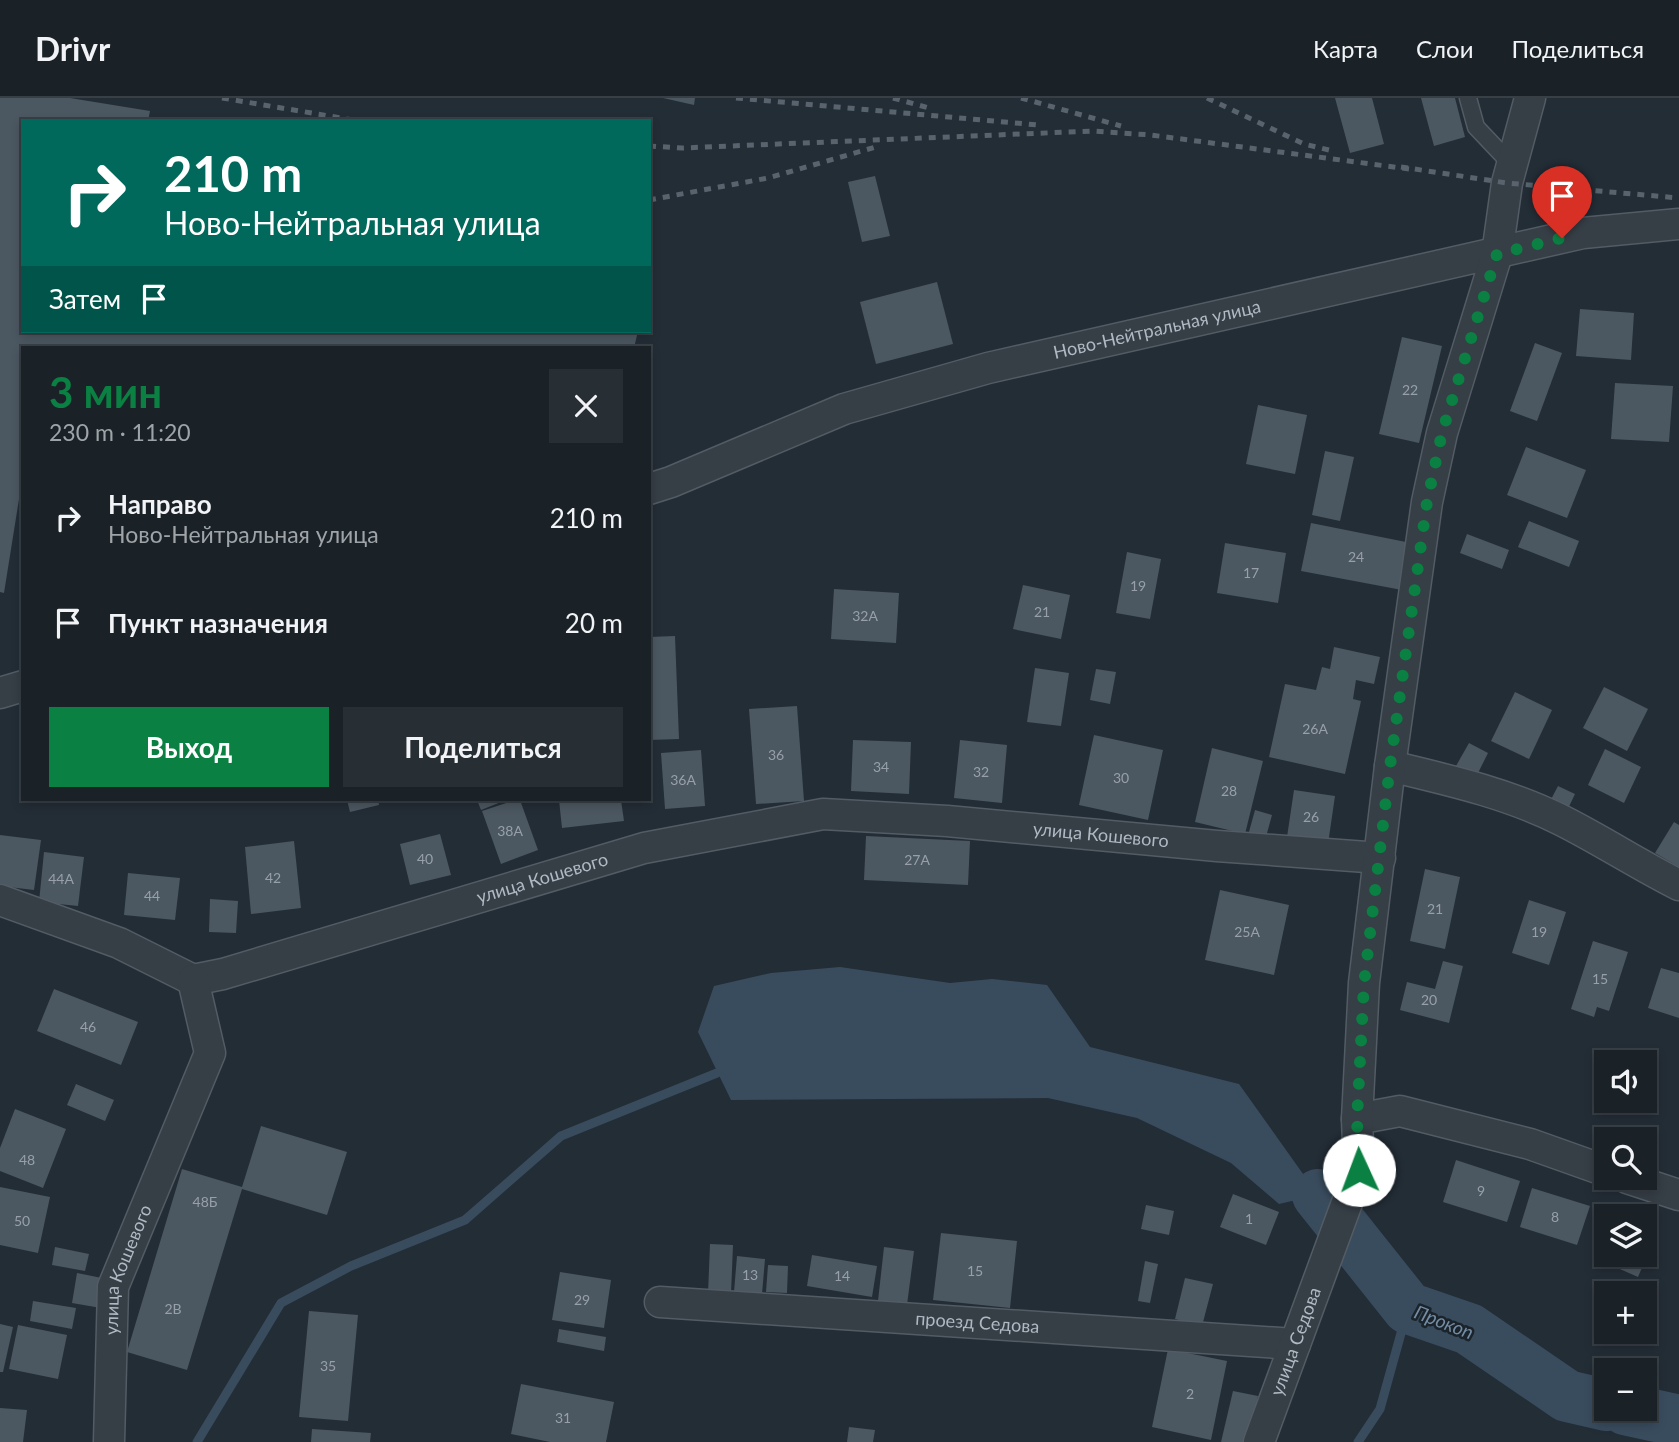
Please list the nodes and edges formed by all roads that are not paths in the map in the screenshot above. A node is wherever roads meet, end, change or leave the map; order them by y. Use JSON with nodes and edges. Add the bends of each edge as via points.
{"nodes":[{"id":1,"x":1468,"y":98,"type":"edge"},
{"id":2,"x":1530,"y":98,"type":"edge"},
{"id":3,"x":1512,"y":165,"type":"junction"},
{"id":4,"x":1679,"y":224,"type":"edge"},
{"id":5,"x":1497,"y":254,"type":"junction"},
{"id":6,"x":651,"y":488,"type":"edge"},
{"id":7,"x":21,"y":687,"type":"edge"},
{"id":8,"x":0,"y":693,"type":"edge"},
{"id":9,"x":1390,"y":766,"type":"junction"},
{"id":10,"x":1380,"y":858,"type":"junction"},
{"id":11,"x":1679,"y":886,"type":"edge"},
{"id":12,"x":0,"y":900,"type":"edge"},
{"id":13,"x":193,"y":980,"type":"junction"},
{"id":14,"x":1357,"y":1119,"type":"junction"},
{"id":15,"x":1594,"y":1167,"type":"edge"},
{"id":16,"x":1657,"y":1188,"type":"edge"},
{"id":17,"x":1679,"y":1195,"type":"edge"},
{"id":18,"x":660,"y":1302,"type":"dead end"},
{"id":19,"x":1295,"y":1344,"type":"junction"},
{"id":20,"x":109,"y":1442,"type":"edge"},
{"id":21,"x":1259,"y":1442,"type":"edge"}],
"edges":[{"from":1,"to":3,"type":"lane","via":[[1476,127]]},
{"from":2,"to":3,"type":"street"},
{"from":3,"to":5,"type":"street"},
{"from":4,"to":5,"type":"street","name":"Ново-Нейтральная улица","via":[[1583,233]]},
{"from":5,"to":6,"type":"street","name":"Ново-Нейтральная улица","via":[[988,368],[844,409]]},
{"from":5,"to":9,"type":"street","via":[[1442,433]]},
{"from":7,"to":8,"type":"street"},
{"from":9,"to":10,"type":"street"},
{"from":9,"to":11,"type":"street","via":[[1467,784],[1527,806]]},
{"from":10,"to":13,"type":"street","name":"улица Кошевого","via":[[823,814],[643,848]]},
{"from":10,"to":14,"type":"street","via":[[1364,984]]},
{"from":12,"to":13,"type":"street","via":[[119,943]]},
{"from":13,"to":20,"type":"street","name":"улица Кошевого","via":[[210,1053],[113,1287]]},
{"from":14,"to":15,"type":"street","via":[[1400,1111],[1530,1144]]},
{"from":14,"to":19,"type":"street","name":"улица Седова","via":[[1359,1170]]},
{"from":16,"to":17,"type":"street"},
{"from":18,"to":19,"type":"street","name":"проезд Седова"},
{"from":19,"to":21,"type":"street","name":"улица Седова"}]}
